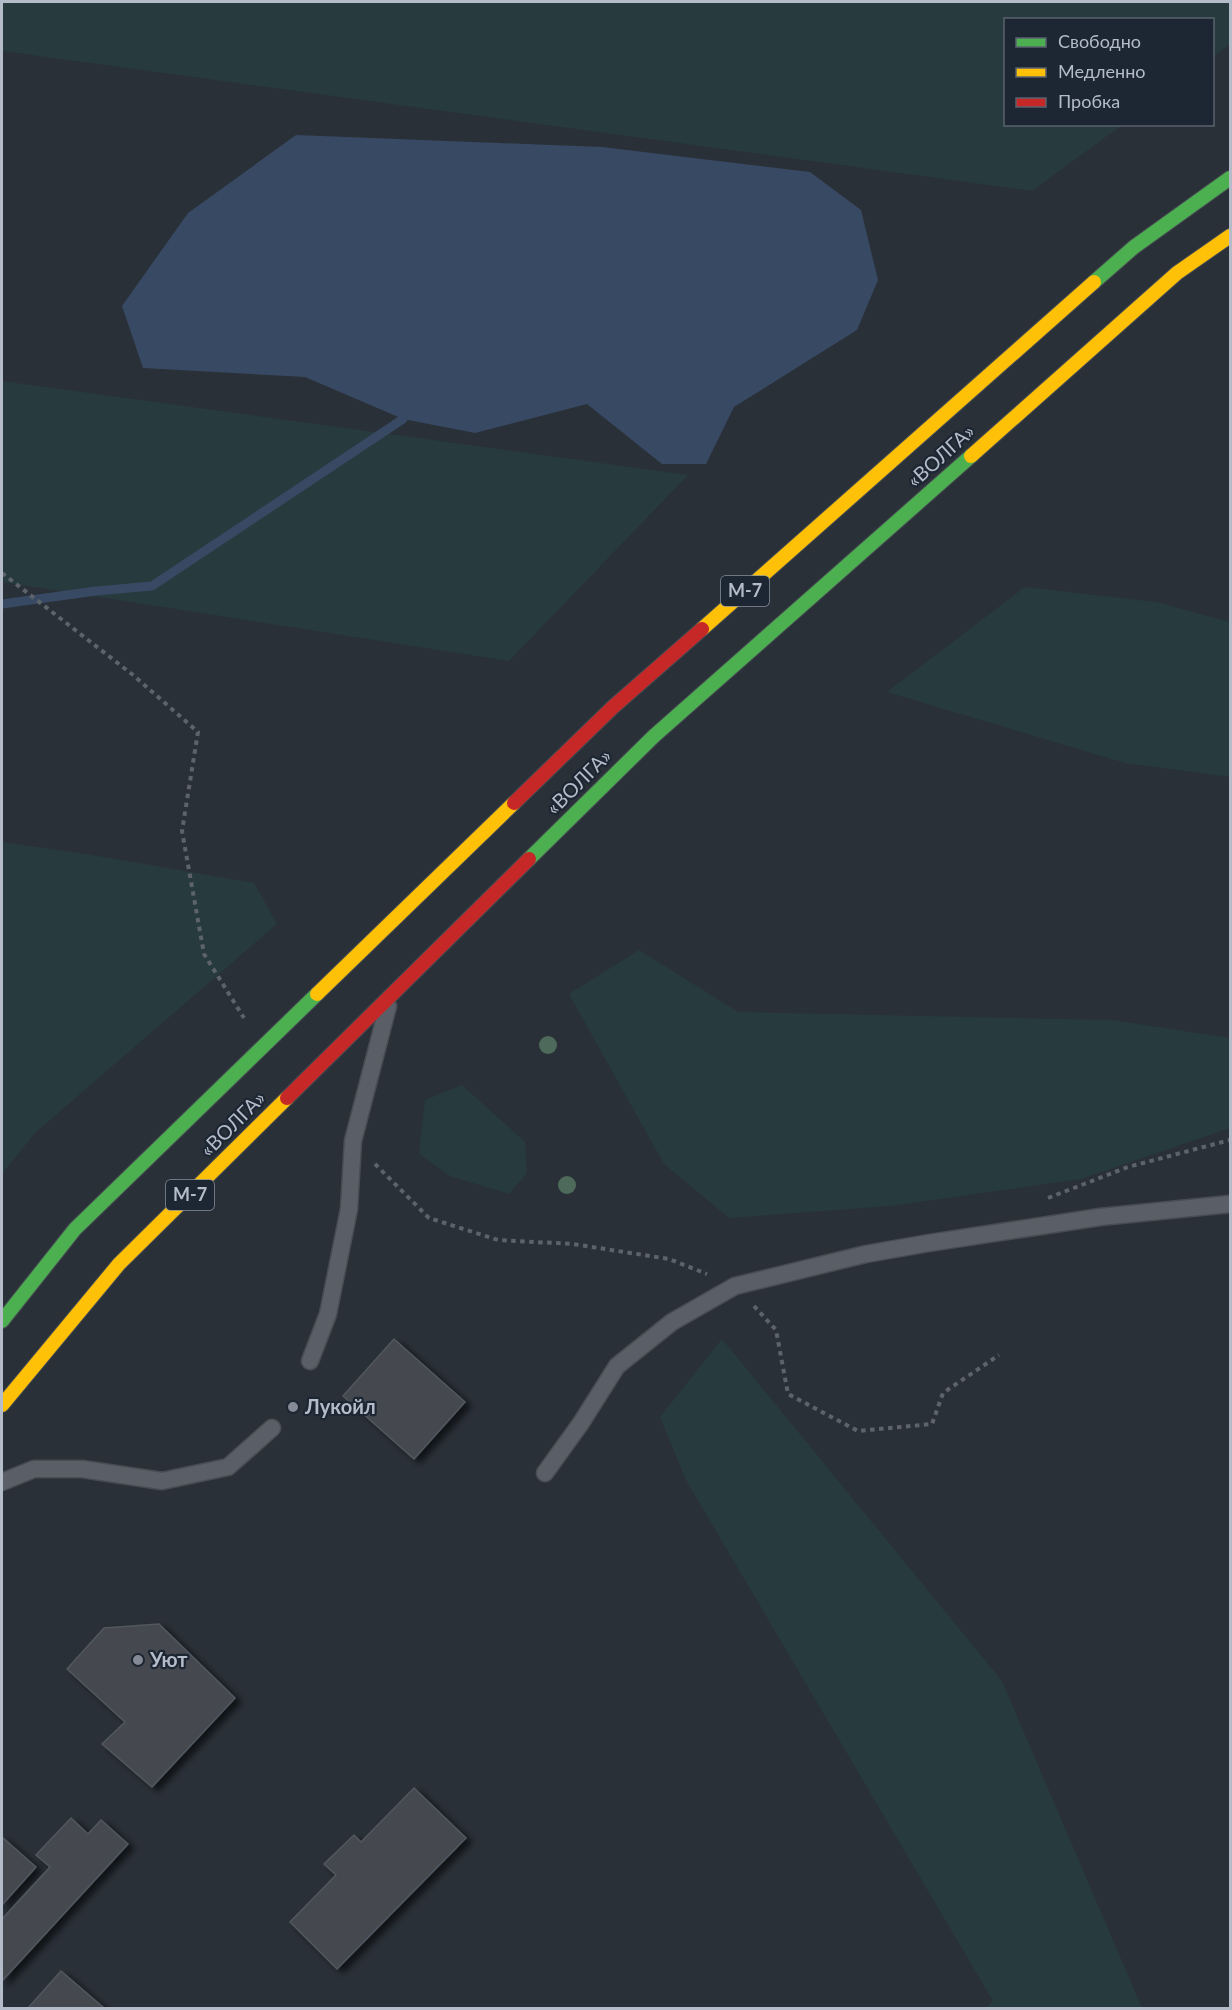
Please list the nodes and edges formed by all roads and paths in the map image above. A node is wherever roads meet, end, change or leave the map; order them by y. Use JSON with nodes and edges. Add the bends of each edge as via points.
{"nodes":[{"id":1,"x":1230,"y":178,"type":"edge"},
{"id":2,"x":1230,"y":236,"type":"edge"},
{"id":3,"x":2,"y":573,"type":"edge"},
{"id":4,"x":390,"y":996,"type":"junction"},
{"id":5,"x":263,"y":1047,"type":"junction"},
{"id":6,"x":1230,"y":1140,"type":"edge"},
{"id":7,"x":353,"y":1141,"type":"junction"},
{"id":8,"x":1040,"y":1201,"type":"dead end"},
{"id":9,"x":1230,"y":1204,"type":"edge"},
{"id":10,"x":735,"y":1286,"type":"junction"},
{"id":11,"x":2,"y":1321,"type":"edge"},
{"id":12,"x":999,"y":1355,"type":"dead end"},
{"id":13,"x":310,"y":1360,"type":"dead end"},
{"id":14,"x":2,"y":1405,"type":"edge"},
{"id":15,"x":272,"y":1428,"type":"dead end"},
{"id":16,"x":545,"y":1473,"type":"dead end"},
{"id":17,"x":2,"y":1482,"type":"edge"}],
"edges":[{"from":1,"to":5,"type":"highway","name":"«ВОЛГА»","number":"М-7","via":[[1134,247],[613,707]]},
{"from":2,"to":4,"type":"highway","name":"«ВОЛГА»","number":"М-7","via":[[1177,273],[654,736]]},
{"from":3,"to":5,"type":"path","via":[[133,675],[198,732],[182,831],[204,954]]},
{"from":4,"to":7,"type":"lane"},
{"from":4,"to":14,"type":"highway","name":"«ВОЛГА»","number":"М-7","via":[[119,1264]]},
{"from":5,"to":11,"type":"highway","name":"«ВОЛГА»","number":"М-7","via":[[75,1229]]},
{"from":6,"to":8,"type":"path","via":[[1128,1167]]},
{"from":7,"to":10,"type":"path","via":[[429,1218],[498,1240],[573,1244],[669,1259]]},
{"from":7,"to":13,"type":"lane","via":[[347,1221],[328,1314]]},
{"from":9,"to":10,"type":"lane","via":[[1100,1217],[929,1243]]},
{"from":10,"to":12,"type":"path","via":[[776,1330],[788,1394],[858,1431],[932,1424],[943,1393]]},
{"from":10,"to":16,"type":"lane","via":[[672,1322],[617,1366]]},
{"from":15,"to":17,"type":"lane","via":[[228,1467],[162,1482],[72,1469],[34,1469]]}]}
